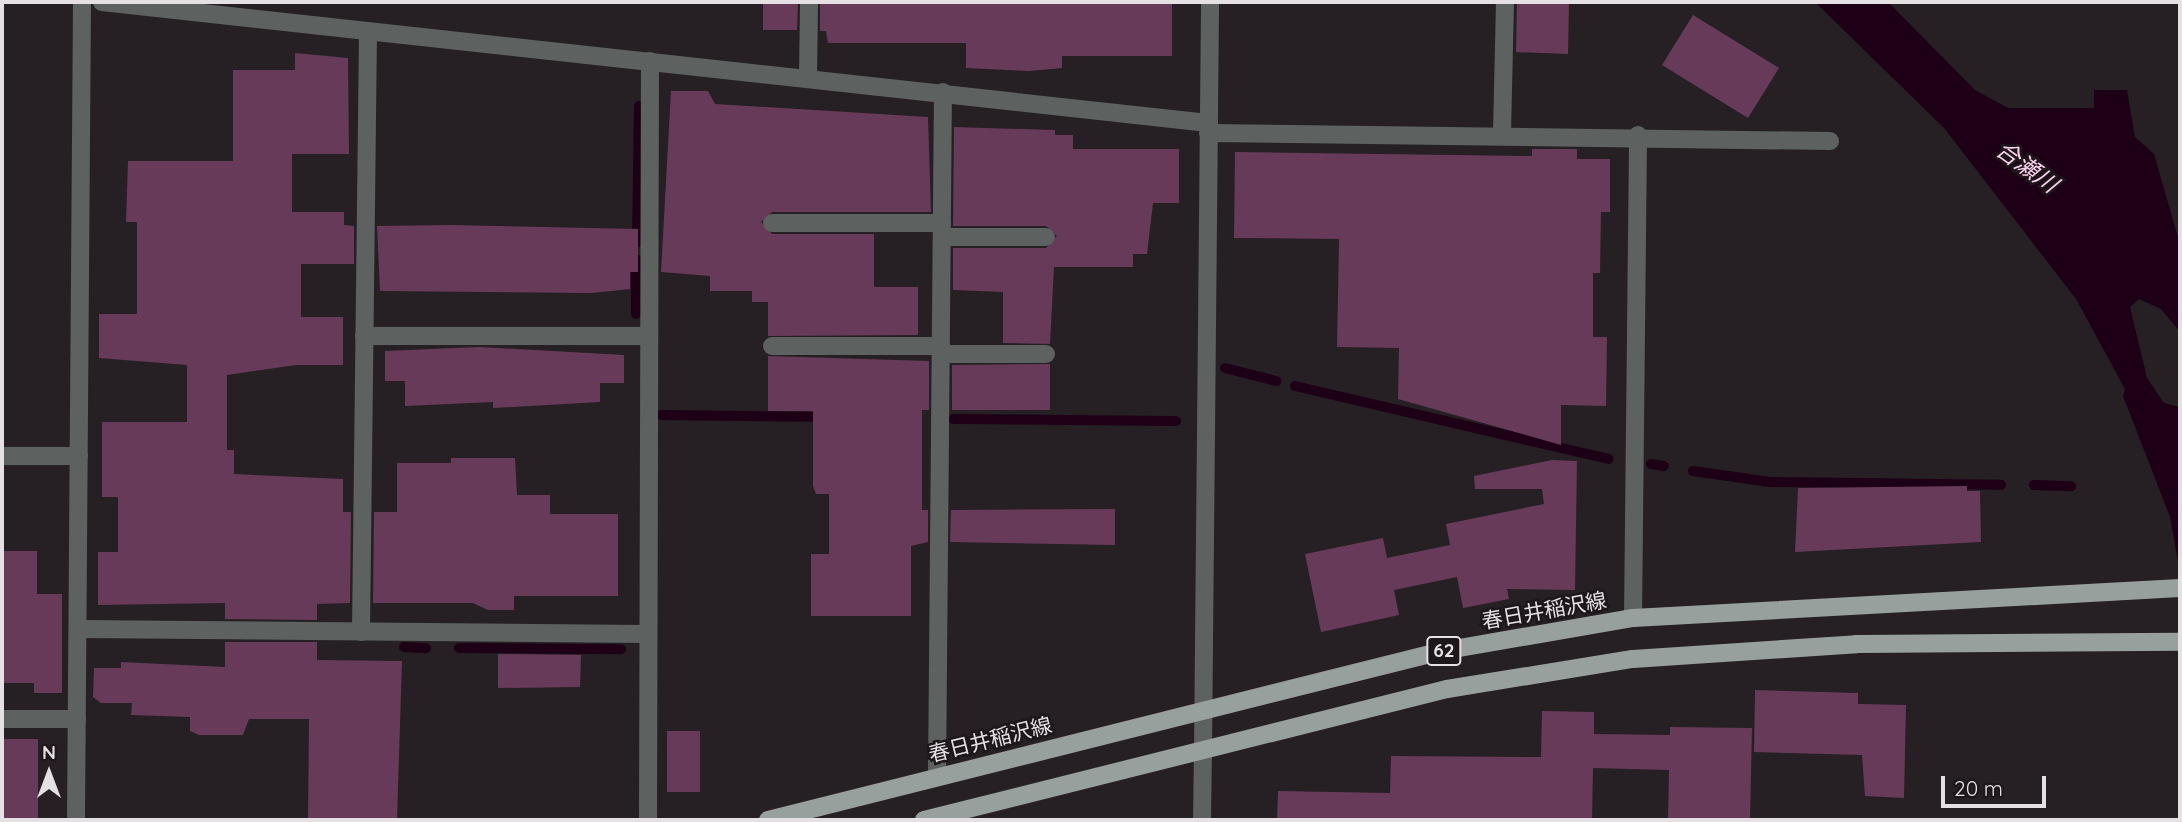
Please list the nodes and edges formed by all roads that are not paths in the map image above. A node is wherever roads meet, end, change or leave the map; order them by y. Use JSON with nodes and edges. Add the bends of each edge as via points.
{"nodes":[{"id":1,"x":82,"y":2,"type":"edge"},
{"id":2,"x":102,"y":2,"type":"edge"},
{"id":3,"x":809,"y":2,"type":"edge"},
{"id":4,"x":1210,"y":2,"type":"edge"},
{"id":5,"x":1505,"y":2,"type":"edge"},
{"id":6,"x":368,"y":33,"type":"junction"},
{"id":7,"x":650,"y":61,"type":"junction"},
{"id":8,"x":808,"y":76,"type":"junction"},
{"id":9,"x":943,"y":92,"type":"junction"},
{"id":10,"x":1208,"y":128,"type":"junction"},
{"id":11,"x":1502,"y":134,"type":"junction"},
{"id":12,"x":1638,"y":135,"type":"junction"},
{"id":13,"x":1830,"y":141,"type":"dead end"},
{"id":14,"x":772,"y":223,"type":"dead end"},
{"id":15,"x":942,"y":230,"type":"junction"},
{"id":16,"x":1046,"y":237,"type":"dead end"},
{"id":17,"x":364,"y":336,"type":"junction"},
{"id":18,"x":649,"y":336,"type":"junction"},
{"id":19,"x":772,"y":346,"type":"dead end"},
{"id":20,"x":941,"y":350,"type":"junction"},
{"id":21,"x":1046,"y":354,"type":"dead end"},
{"id":22,"x":2,"y":456,"type":"edge"},
{"id":23,"x":79,"y":456,"type":"junction"},
{"id":24,"x":2180,"y":588,"type":"edge"},
{"id":25,"x":1633,"y":618,"type":"junction"},
{"id":26,"x":78,"y":629,"type":"junction"},
{"id":27,"x":361,"y":632,"type":"junction"},
{"id":28,"x":648,"y":634,"type":"junction"},
{"id":29,"x":2180,"y":642,"type":"edge"},
{"id":30,"x":1206,"y":708,"type":"junction"},
{"id":31,"x":2,"y":719,"type":"edge"},
{"id":32,"x":77,"y":719,"type":"junction"},
{"id":33,"x":1203,"y":750,"type":"junction"},
{"id":34,"x":937,"y":776,"type":"junction"},
{"id":35,"x":76,"y":820,"type":"edge"},
{"id":36,"x":648,"y":820,"type":"edge"},
{"id":37,"x":768,"y":820,"type":"edge"},
{"id":38,"x":924,"y":820,"type":"edge"},
{"id":39,"x":1202,"y":820,"type":"edge"}],
"edges":[{"from":1,"to":23,"type":"street"},
{"from":2,"to":6,"type":"street"},
{"from":3,"to":8,"type":"street"},
{"from":4,"to":10,"type":"street"},
{"from":5,"to":11,"type":"street"},
{"from":6,"to":7,"type":"street"},
{"from":6,"to":17,"type":"street"},
{"from":7,"to":8,"type":"street"},
{"from":7,"to":18,"type":"street"},
{"from":8,"to":9,"type":"street"},
{"from":9,"to":10,"type":"street"},
{"from":9,"to":15,"type":"street"},
{"from":10,"to":11,"type":"street"},
{"from":10,"to":30,"type":"street"},
{"from":11,"to":12,"type":"street"},
{"from":12,"to":13,"type":"street"},
{"from":12,"to":25,"type":"street"},
{"from":14,"to":15,"type":"street"},
{"from":15,"to":16,"type":"street"},
{"from":15,"to":20,"type":"street"},
{"from":17,"to":18,"type":"street"},
{"from":17,"to":27,"type":"street"},
{"from":18,"to":28,"type":"street"},
{"from":19,"to":20,"type":"street"},
{"from":20,"to":21,"type":"street"},
{"from":20,"to":34,"type":"street"},
{"from":22,"to":23,"type":"street"},
{"from":23,"to":26,"type":"street"},
{"from":24,"to":25,"type":"main road","name":"春日井稲沢線","number":"62"},
{"from":25,"to":30,"type":"main road","name":"春日井稲沢線","number":"62","via":[[1442,651]]},
{"from":26,"to":27,"type":"street"},
{"from":26,"to":32,"type":"street"},
{"from":27,"to":28,"type":"street"},
{"from":28,"to":36,"type":"street"},
{"from":29,"to":33,"type":"main road","number":"62","via":[[1856,644],[1633,659],[1447,689]]},
{"from":30,"to":33,"type":"street"},
{"from":30,"to":34,"type":"main road","name":"春日井稲沢線","number":"62"},
{"from":31,"to":32,"type":"street"},
{"from":32,"to":35,"type":"street"},
{"from":33,"to":38,"type":"main road","number":"62"},
{"from":33,"to":39,"type":"street"},
{"from":34,"to":37,"type":"main road","name":"春日井稲沢線","number":"62"}]}
